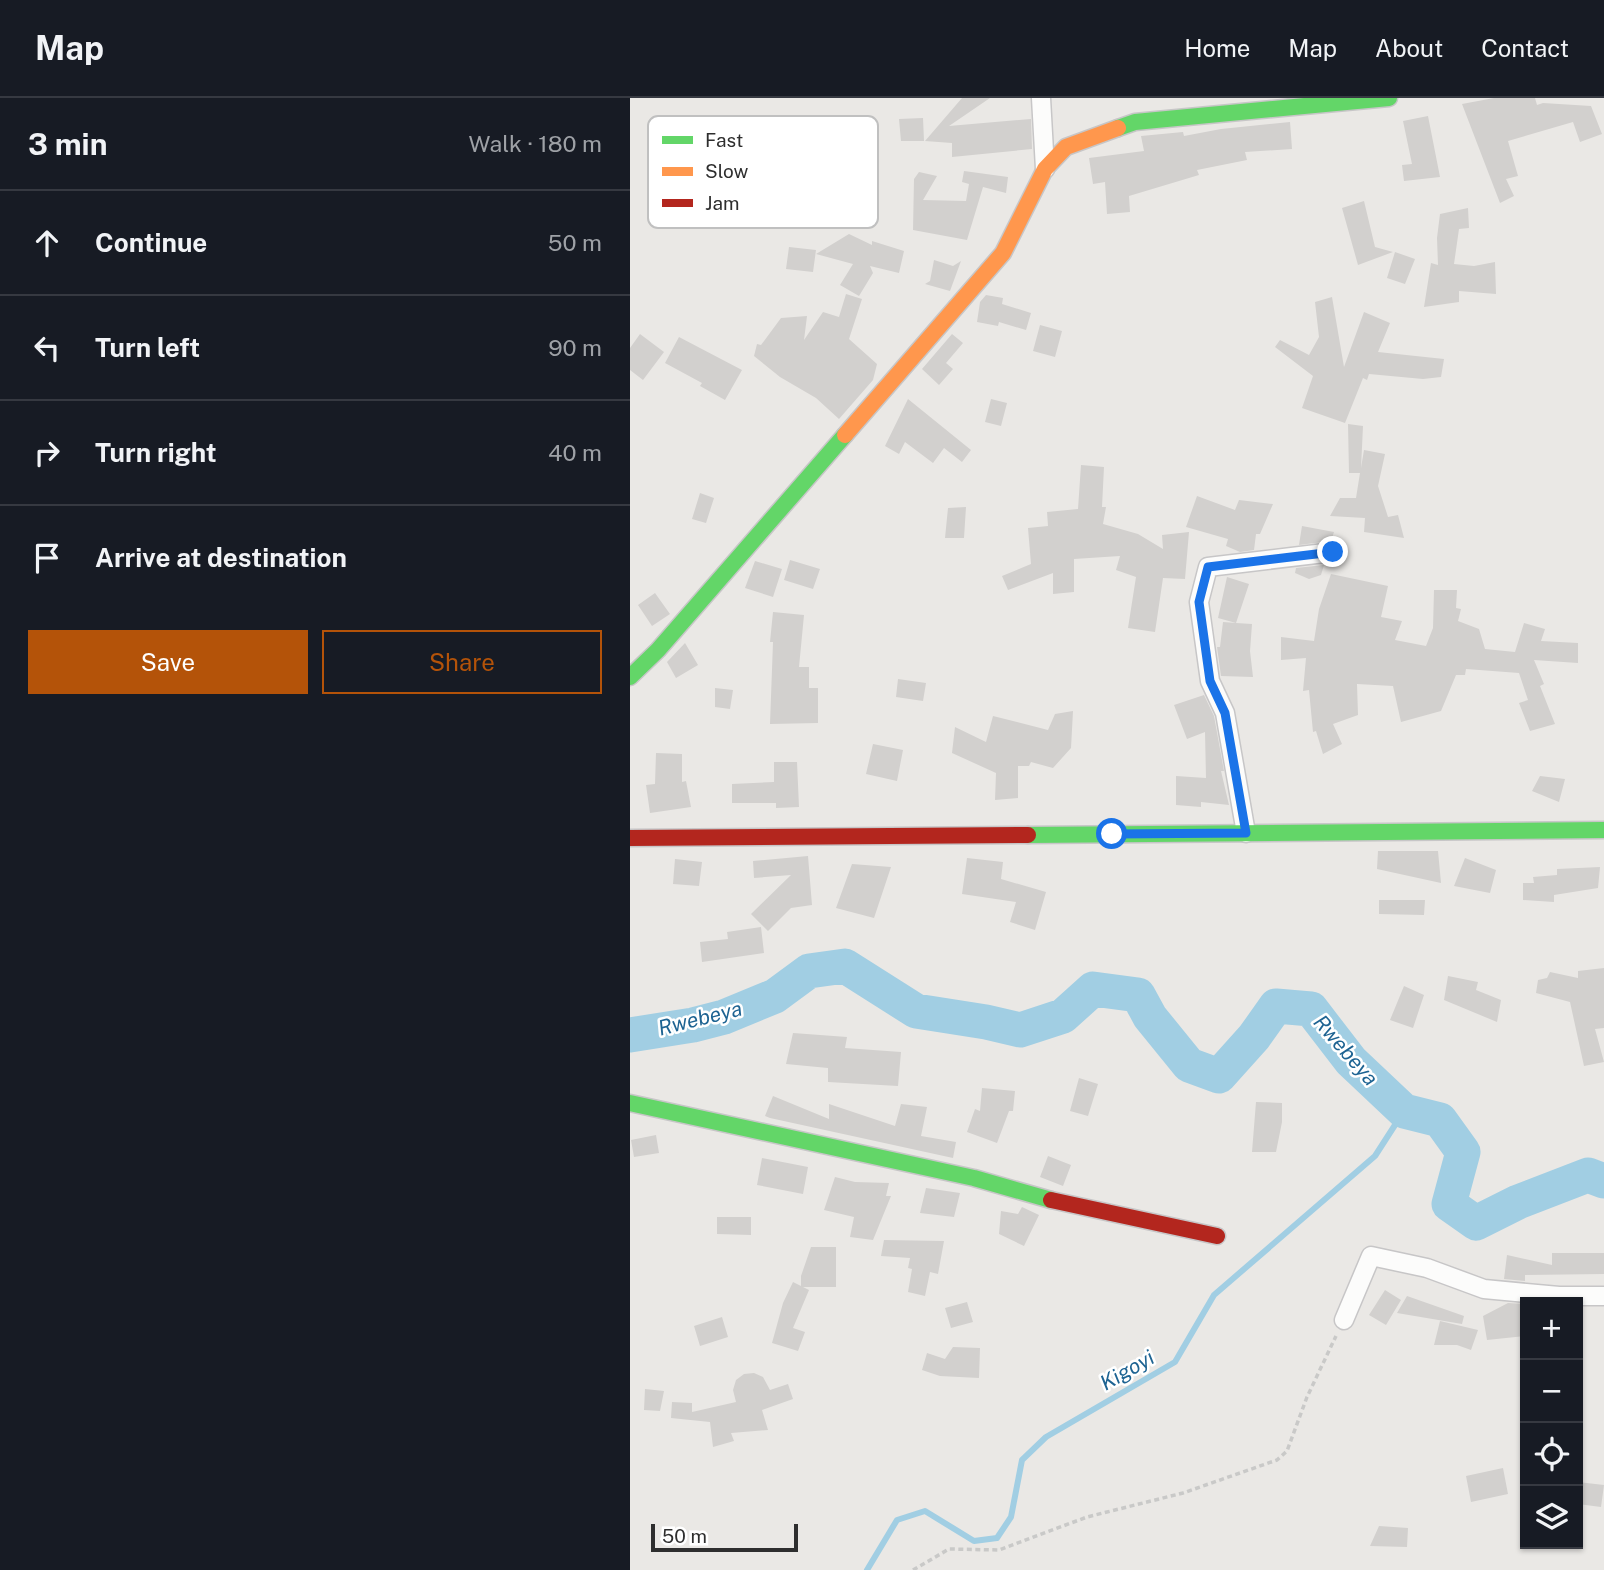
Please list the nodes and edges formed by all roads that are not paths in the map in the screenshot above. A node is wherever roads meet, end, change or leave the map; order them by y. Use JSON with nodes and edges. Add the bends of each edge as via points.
{"nodes":[{"id":1,"x":1041,"y":98,"type":"edge"},
{"id":2,"x":1389,"y":98,"type":"edge"},
{"id":3,"x":1045,"y":169,"type":"junction"},
{"id":4,"x":1333,"y":552,"type":"dead end"},
{"id":5,"x":630,"y":677,"type":"edge"},
{"id":6,"x":1604,"y":830,"type":"edge"},
{"id":7,"x":1246,"y":833,"type":"junction"},
{"id":8,"x":630,"y":838,"type":"edge"},
{"id":9,"x":630,"y":1103,"type":"edge"},
{"id":10,"x":1217,"y":1236,"type":"dead end"},
{"id":11,"x":1604,"y":1296,"type":"edge"},
{"id":12,"x":1344,"y":1320,"type":"road end"}],
"edges":[{"from":1,"to":3,"type":"street"},
{"from":2,"to":3,"type":"street","via":[[1135,122],[1066,147]]},
{"from":3,"to":5,"type":"street","via":[[1003,253]]},
{"from":4,"to":7,"type":"street","via":[[1208,567],[1199,602],[1210,681],[1225,713]]},
{"from":6,"to":7,"type":"street"},
{"from":7,"to":8,"type":"street"},
{"from":9,"to":10,"type":"street"},
{"from":11,"to":12,"type":"street","via":[[1484,1289],[1427,1268],[1371,1256]]}]}
